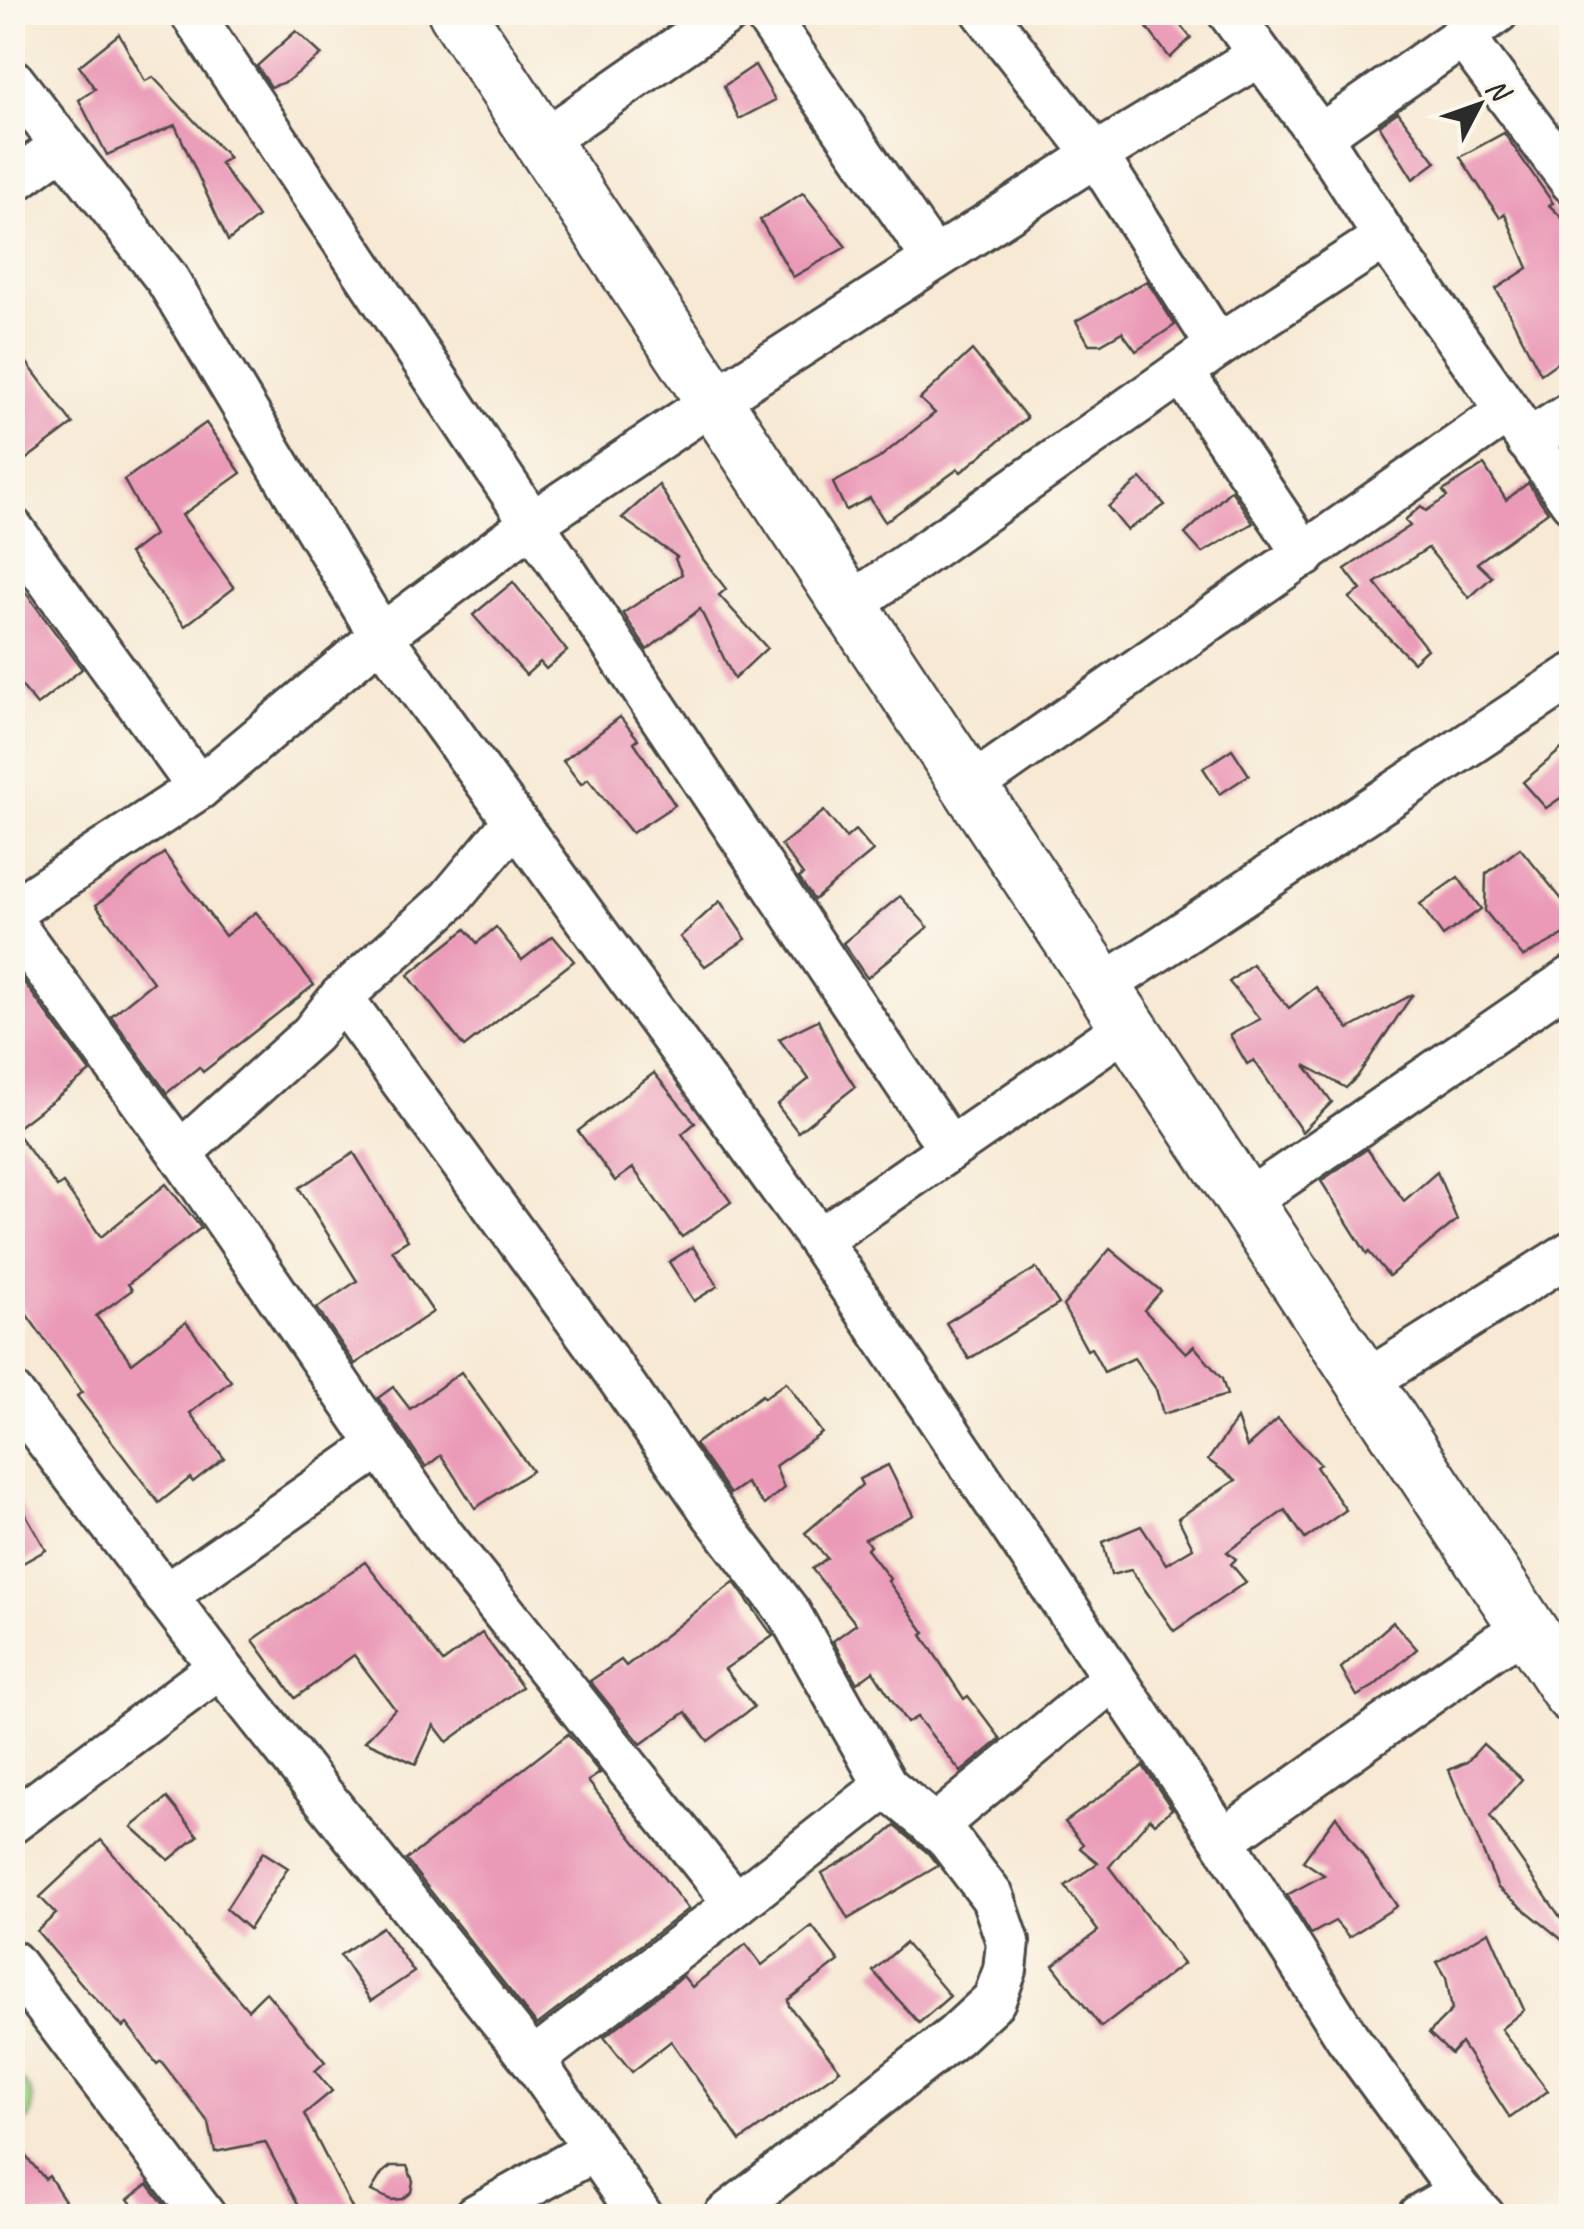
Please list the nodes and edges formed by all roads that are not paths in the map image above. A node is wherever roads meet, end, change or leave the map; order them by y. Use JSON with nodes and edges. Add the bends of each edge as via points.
{"nodes":[{"id":1,"x":191,"y":12,"type":"edge"},
{"id":2,"x":456,"y":12,"type":"edge"},
{"id":3,"x":730,"y":12,"type":"edge"},
{"id":4,"x":764,"y":12,"type":"edge"},
{"id":5,"x":984,"y":12,"type":"edge"},
{"id":6,"x":1229,"y":12,"type":"edge"},
{"id":7,"x":1480,"y":24,"type":"edge"},
{"id":8,"x":1258,"y":56,"type":"junction"},
{"id":9,"x":12,"y":80,"type":"edge"},
{"id":10,"x":1320,"y":136,"type":"junction"},
{"id":11,"x":542,"y":142,"type":"junction"},
{"id":12,"x":63,"y":145,"type":"junction"},
{"id":13,"x":1096,"y":154,"type":"junction"},
{"id":14,"x":1571,"y":179,"type":"edge"},
{"id":15,"x":12,"y":182,"type":"edge"},
{"id":16,"x":1385,"y":237,"type":"junction"},
{"id":17,"x":934,"y":259,"type":"junction"},
{"id":18,"x":1218,"y":346,"type":"junction"},
{"id":19,"x":1182,"y":372,"type":"junction"},
{"id":20,"x":714,"y":401,"type":"junction"},
{"id":21,"x":1572,"y":413,"type":"edge"},
{"id":22,"x":1518,"y":426,"type":"junction"},
{"id":23,"x":1572,"y":502,"type":"edge"},
{"id":24,"x":532,"y":524,"type":"junction"},
{"id":25,"x":1305,"y":554,"type":"junction"},
{"id":26,"x":20,"y":557,"type":"edge"},
{"id":27,"x":850,"y":606,"type":"junction"},
{"id":28,"x":382,"y":636,"type":"junction"},
{"id":29,"x":1572,"y":676,"type":"edge"},
{"id":30,"x":970,"y":787,"type":"junction"},
{"id":31,"x":199,"y":788,"type":"junction"},
{"id":32,"x":515,"y":820,"type":"junction"},
{"id":33,"x":12,"y":912,"type":"edge"},
{"id":34,"x":12,"y":923,"type":"edge"},
{"id":35,"x":1572,"y":978,"type":"edge"},
{"id":36,"x":342,"y":997,"type":"junction"},
{"id":37,"x":1115,"y":1007,"type":"junction"},
{"id":38,"x":950,"y":1149,"type":"junction"},
{"id":39,"x":180,"y":1153,"type":"junction"},
{"id":40,"x":1245,"y":1202,"type":"junction"},
{"id":41,"x":819,"y":1240,"type":"junction"},
{"id":42,"x":1572,"y":1252,"type":"edge"},
{"id":43,"x":1364,"y":1383,"type":"junction"},
{"id":44,"x":12,"y":1394,"type":"edge"},
{"id":45,"x":380,"y":1446,"type":"junction"},
{"id":46,"x":165,"y":1596,"type":"junction"},
{"id":47,"x":1526,"y":1628,"type":"junction"},
{"id":48,"x":220,"y":1667,"type":"junction"},
{"id":49,"x":1114,"y":1678,"type":"junction"},
{"id":50,"x":1572,"y":1696,"type":"edge"},
{"id":51,"x":886,"y":1786,"type":"junction"},
{"id":52,"x":12,"y":1822,"type":"edge"},
{"id":53,"x":934,"y":1827,"type":"junction"},
{"id":54,"x":1223,"y":1840,"type":"junction"},
{"id":55,"x":736,"y":1904,"type":"junction"},
{"id":56,"x":12,"y":1962,"type":"edge"},
{"id":57,"x":532,"y":2060,"type":"junction"},
{"id":58,"x":594,"y":2150,"type":"junction"},
{"id":59,"x":1472,"y":2204,"type":"edge"},
{"id":60,"x":204,"y":2216,"type":"edge"},
{"id":61,"x":476,"y":2216,"type":"edge"},
{"id":62,"x":641,"y":2216,"type":"edge"},
{"id":63,"x":725,"y":2216,"type":"edge"},
{"id":64,"x":1419,"y":2216,"type":"edge"}],
"edges":[{"from":1,"to":24,"type":"street"},
{"from":2,"to":11,"type":"street"},
{"from":3,"to":11,"type":"street"},
{"from":4,"to":17,"type":"street"},
{"from":5,"to":13,"type":"street"},
{"from":6,"to":8,"type":"street"},
{"from":7,"to":10,"type":"street"},
{"from":7,"to":14,"type":"street"},
{"from":8,"to":10,"type":"street"},
{"from":8,"to":13,"type":"street"},
{"from":9,"to":12,"type":"street"},
{"from":10,"to":16,"type":"street"},
{"from":11,"to":20,"type":"street"},
{"from":12,"to":15,"type":"street"},
{"from":12,"to":28,"type":"street","via":[[166,280]]},
{"from":13,"to":17,"type":"street"},
{"from":13,"to":18,"type":"street"},
{"from":16,"to":18,"type":"street"},
{"from":16,"to":22,"type":"street"},
{"from":17,"to":20,"type":"street"},
{"from":18,"to":19,"type":"street"},
{"from":19,"to":25,"type":"street"},
{"from":19,"to":27,"type":"street"},
{"from":20,"to":24,"type":"street"},
{"from":20,"to":27,"type":"street"},
{"from":21,"to":22,"type":"street"},
{"from":22,"to":23,"type":"street"},
{"from":22,"to":25,"type":"street"},
{"from":24,"to":28,"type":"street"},
{"from":24,"to":38,"type":"street"},
{"from":25,"to":30,"type":"street"},
{"from":26,"to":31,"type":"street"},
{"from":27,"to":30,"type":"street"},
{"from":28,"to":31,"type":"street"},
{"from":28,"to":32,"type":"street"},
{"from":29,"to":37,"type":"street"},
{"from":30,"to":37,"type":"street"},
{"from":31,"to":33,"type":"street"},
{"from":32,"to":36,"type":"street","via":[[450,899]]},
{"from":32,"to":41,"type":"street"},
{"from":34,"to":39,"type":"street"},
{"from":35,"to":40,"type":"street"},
{"from":36,"to":39,"type":"street","via":[[312,1034]]},
{"from":36,"to":51,"type":"street","via":[[789,1613]]},
{"from":37,"to":38,"type":"street"},
{"from":37,"to":40,"type":"street"},
{"from":38,"to":41,"type":"street"},
{"from":39,"to":45,"type":"street"},
{"from":40,"to":43,"type":"street"},
{"from":41,"to":49,"type":"street"},
{"from":42,"to":43,"type":"street"},
{"from":43,"to":47,"type":"street"},
{"from":44,"to":46,"type":"street"},
{"from":45,"to":46,"type":"street"},
{"from":45,"to":55,"type":"street","via":[[442,1536]]},
{"from":46,"to":48,"type":"street"},
{"from":47,"to":50,"type":"street"},
{"from":47,"to":54,"type":"street"},
{"from":48,"to":52,"type":"street"},
{"from":48,"to":57,"type":"street"},
{"from":49,"to":53,"type":"street"},
{"from":49,"to":54,"type":"street"},
{"from":51,"to":53,"type":"street"},
{"from":51,"to":55,"type":"street"},
{"from":53,"to":63,"type":"street","via":[[994,1898],[1008,1942],[994,2000]]},
{"from":54,"to":59,"type":"street","via":[[1347,2037]]},
{"from":55,"to":57,"type":"street"},
{"from":56,"to":60,"type":"street"},
{"from":57,"to":58,"type":"street"},
{"from":58,"to":61,"type":"street"},
{"from":58,"to":62,"type":"street"},
{"from":59,"to":64,"type":"street"}]}
